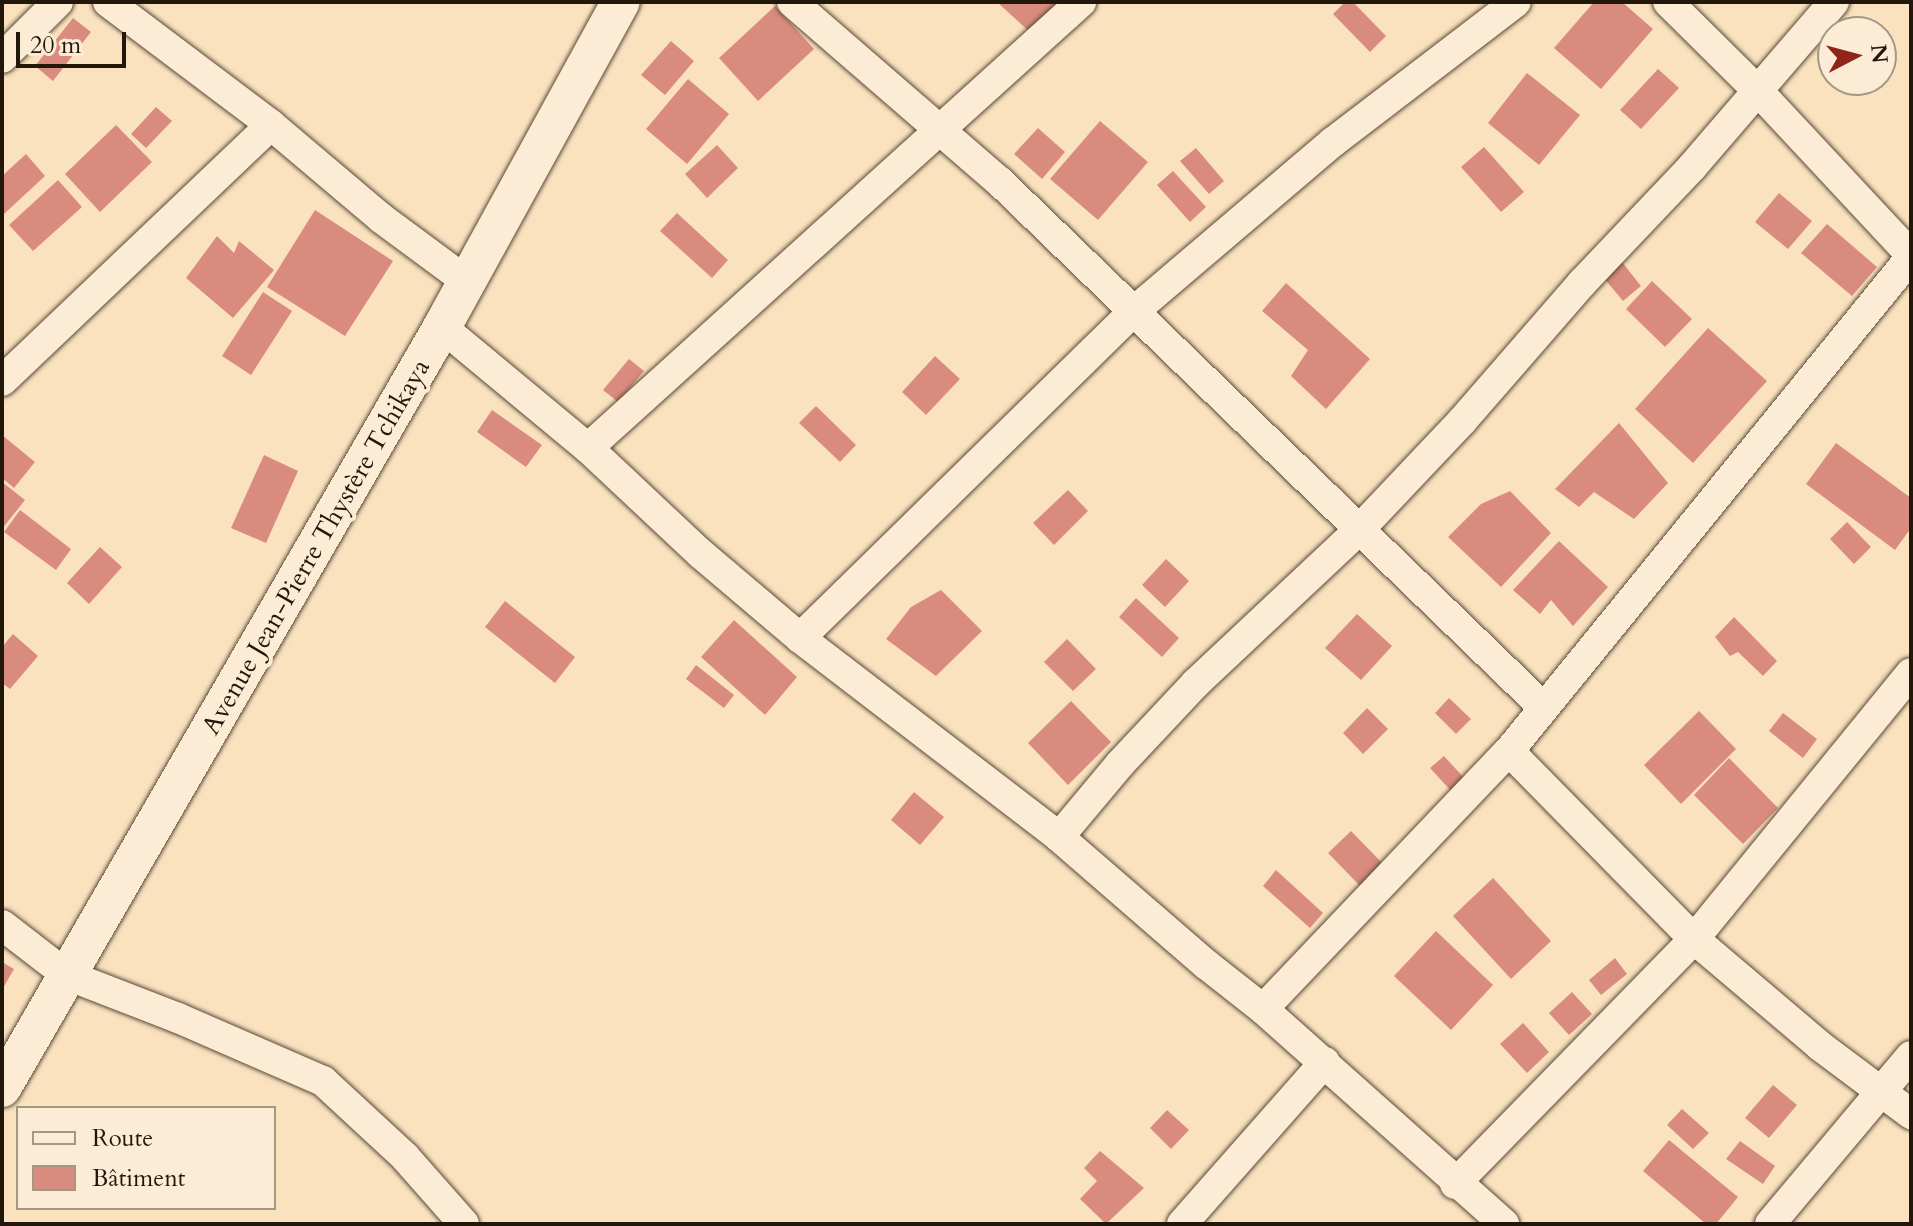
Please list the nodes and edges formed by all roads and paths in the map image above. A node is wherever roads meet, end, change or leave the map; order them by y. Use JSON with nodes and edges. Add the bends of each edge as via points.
{"nodes":[{"id":1,"x":58,"y":2,"type":"edge"},
{"id":2,"x":621,"y":2,"type":"edge"},
{"id":3,"x":792,"y":2,"type":"edge"},
{"id":4,"x":1081,"y":2,"type":"edge"},
{"id":5,"x":1516,"y":2,"type":"edge"},
{"id":6,"x":1668,"y":2,"type":"edge"},
{"id":7,"x":1834,"y":2,"type":"edge"},
{"id":8,"x":113,"y":4,"type":"edge"},
{"id":9,"x":2,"y":58,"type":"edge"},
{"id":10,"x":1758,"y":91,"type":"junction"},
{"id":11,"x":271,"y":125,"type":"junction"},
{"id":12,"x":937,"y":128,"type":"junction"},
{"id":13,"x":1911,"y":256,"type":"edge"},
{"id":14,"x":466,"y":281,"type":"junction"},
{"id":15,"x":1132,"y":313,"type":"junction"},
{"id":16,"x":442,"y":327,"type":"junction"},
{"id":17,"x":2,"y":381,"type":"edge"},
{"id":18,"x":588,"y":448,"type":"junction"},
{"id":19,"x":1359,"y":530,"type":"junction"},
{"id":20,"x":800,"y":638,"type":"junction"},
{"id":21,"x":1911,"y":673,"type":"edge"},
{"id":22,"x":1543,"y":707,"type":"junction"},
{"id":23,"x":1509,"y":751,"type":"junction"},
{"id":24,"x":1059,"y":837,"type":"junction"},
{"id":25,"x":2,"y":925,"type":"edge"},
{"id":26,"x":1694,"y":939,"type":"junction"},
{"id":27,"x":67,"y":975,"type":"junction"},
{"id":28,"x":1263,"y":1009,"type":"junction"},
{"id":29,"x":1911,"y":1056,"type":"edge"},
{"id":30,"x":1325,"y":1062,"type":"junction"},
{"id":31,"x":2,"y":1088,"type":"edge"},
{"id":32,"x":1880,"y":1091,"type":"junction"},
{"id":33,"x":1911,"y":1114,"type":"edge"},
{"id":34,"x":1455,"y":1184,"type":"junction"},
{"id":35,"x":464,"y":1224,"type":"edge"},
{"id":36,"x":1182,"y":1224,"type":"edge"},
{"id":37,"x":1504,"y":1224,"type":"edge"},
{"id":38,"x":1770,"y":1224,"type":"edge"}],
"edges":[{"from":1,"to":9,"type":"street"},
{"from":2,"to":14,"type":"street","name":"Avenue Jean-Pierre Thystère Tchikaya"},
{"from":3,"to":12,"type":"street"},
{"from":4,"to":12,"type":"street"},
{"from":5,"to":15,"type":"street","via":[[1333,142]]},
{"from":6,"to":10,"type":"street"},
{"from":7,"to":10,"type":"street"},
{"from":8,"to":11,"type":"street"},
{"from":10,"to":13,"type":"street"},
{"from":10,"to":19,"type":"street"},
{"from":11,"to":14,"type":"street"},
{"from":11,"to":17,"type":"street"},
{"from":12,"to":15,"type":"street","via":[[1000,182]]},
{"from":12,"to":18,"type":"street"},
{"from":13,"to":22,"type":"street"},
{"from":14,"to":16,"type":"street","name":"Avenue Jean-Pierre Thystère Tchikaya"},
{"from":15,"to":19,"type":"street"},
{"from":15,"to":20,"type":"street"},
{"from":16,"to":18,"type":"street"},
{"from":16,"to":27,"type":"street","name":"Avenue Jean-Pierre Thystère Tchikaya"},
{"from":18,"to":20,"type":"street"},
{"from":19,"to":22,"type":"street"},
{"from":19,"to":24,"type":"street","via":[[1196,683]]},
{"from":20,"to":24,"type":"street"},
{"from":21,"to":26,"type":"street"},
{"from":22,"to":23,"type":"street"},
{"from":23,"to":26,"type":"street"},
{"from":23,"to":28,"type":"street"},
{"from":24,"to":28,"type":"street"},
{"from":25,"to":27,"type":"street"},
{"from":26,"to":32,"type":"street"},
{"from":26,"to":34,"type":"street"},
{"from":27,"to":31,"type":"street","name":"Avenue Jean-Pierre Thystère Tchikaya"},
{"from":27,"to":35,"type":"street","via":[[323,1081],[405,1157]]},
{"from":28,"to":30,"type":"street"},
{"from":29,"to":32,"type":"street"},
{"from":30,"to":34,"type":"street"},
{"from":30,"to":36,"type":"street"},
{"from":32,"to":33,"type":"street"},
{"from":32,"to":38,"type":"street"},
{"from":34,"to":37,"type":"street"}]}
